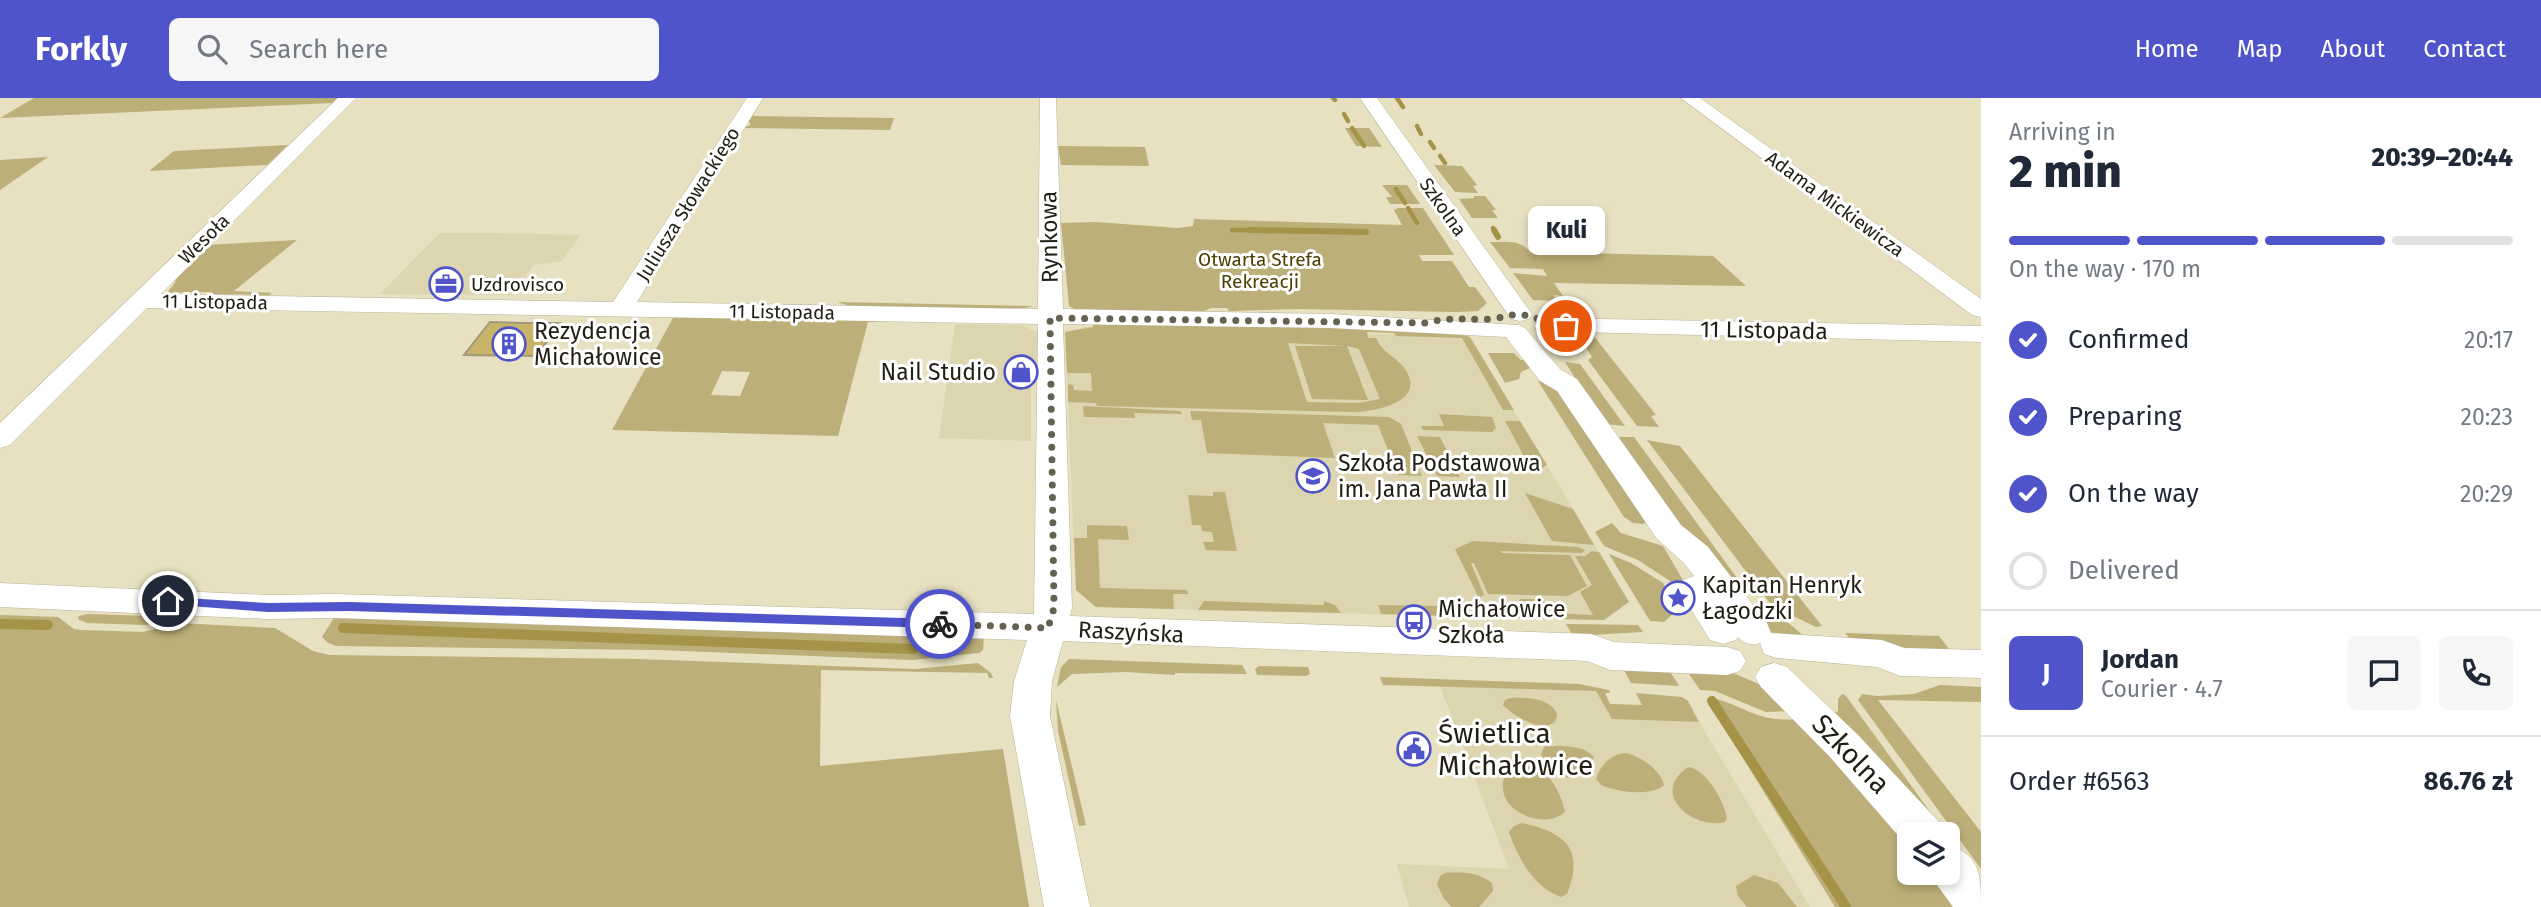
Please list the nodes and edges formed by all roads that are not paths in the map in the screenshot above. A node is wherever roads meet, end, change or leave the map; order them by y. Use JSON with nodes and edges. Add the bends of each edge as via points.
{"nodes":[{"id":1,"x":348,"y":98,"type":"edge"},
{"id":2,"x":755,"y":98,"type":"edge"},
{"id":3,"x":1048,"y":98,"type":"edge"},
{"id":4,"x":1368,"y":98,"type":"edge"},
{"id":5,"x":1689,"y":98,"type":"edge"},
{"id":6,"x":139,"y":301,"type":"junction"},
{"id":7,"x":620,"y":309,"type":"junction"},
{"id":8,"x":1981,"y":310,"type":"edge"},
{"id":9,"x":1050,"y":318,"type":"junction"},
{"id":10,"x":1512,"y":324,"type":"junction"},
{"id":11,"x":1545,"y":330,"type":"junction"},
{"id":12,"x":1981,"y":334,"type":"edge"},
{"id":13,"x":1567,"y":385,"type":"junction"},
{"id":14,"x":0,"y":439,"type":"edge"},
{"id":15,"x":0,"y":595,"type":"edge"},
{"id":16,"x":1048,"y":628,"type":"junction"},
{"id":17,"x":1751,"y":651,"type":"junction"},
{"id":18,"x":1981,"y":664,"type":"edge"},
{"id":19,"x":1912,"y":822,"type":"edge"},
{"id":20,"x":1960,"y":880,"type":"edge"},
{"id":21,"x":1067,"y":907,"type":"edge"},
{"id":22,"x":1980,"y":907,"type":"edge"}],
"edges":[{"from":1,"to":6,"type":"street","name":"Wesoła"},
{"from":2,"to":7,"type":"street","name":"Juliusza Słowackiego"},
{"from":3,"to":9,"type":"street","name":"Rynkowa"},
{"from":4,"to":10,"type":"street","name":"Szkolna"},
{"from":5,"to":8,"type":"street","name":"Adama Mickiewicza"},
{"from":6,"to":7,"type":"street","name":"11 Listopada"},
{"from":6,"to":14,"type":"street","name":"Wesoła"},
{"from":7,"to":9,"type":"street","name":"11 Listopada"},
{"from":9,"to":10,"type":"street","name":"11 Listopada","via":[[1425,323],[1445,328]]},
{"from":9,"to":16,"type":"street","name":"Rynkowa","via":[[1054,608]]},
{"from":10,"to":11,"type":"street","name":"11 Listopada","via":[[1531,336]]},
{"from":10,"to":13,"type":"street","name":"Szkolna","via":[[1550,375]]},
{"from":11,"to":12,"type":"street","name":"11 Listopada"},
{"from":11,"to":13,"type":"street","name":"Szkolna","via":[[1567,375]]},
{"from":13,"to":17,"type":"street","name":"Szkolna","via":[[1669,532],[1674,553]]},
{"from":15,"to":16,"type":"street","name":"Raszyńska","via":[[268,607]]},
{"from":16,"to":17,"type":"street","name":"Raszyńska","via":[[1591,648],[1610,656]]},
{"from":16,"to":21,"type":"street","name":"Rynkowa","via":[[1033,681],[1030,716]]},
{"from":17,"to":18,"type":"street","name":"Raszyńska","via":[[1891,670],[1900,662]]},
{"from":17,"to":19,"type":"street","name":"Szkolna"},
{"from":20,"to":22,"type":"street"}]}
